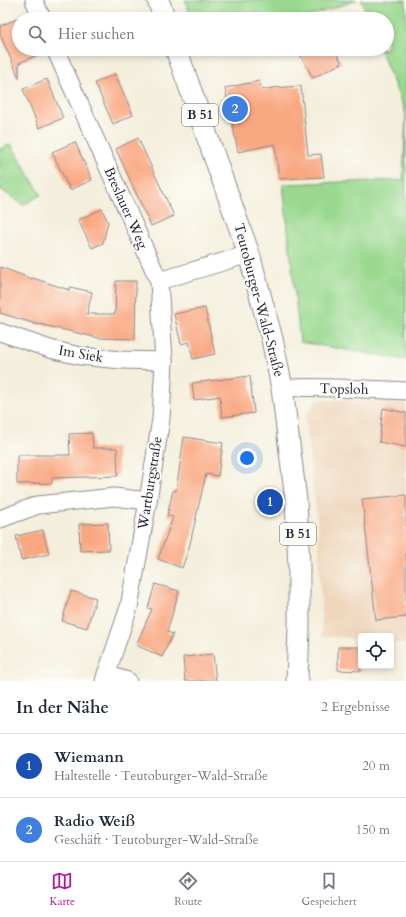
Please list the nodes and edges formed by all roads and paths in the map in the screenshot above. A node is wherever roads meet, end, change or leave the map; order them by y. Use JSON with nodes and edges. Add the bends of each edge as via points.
{"nodes":[{"id":1,"x":34,"y":0,"type":"edge"},
{"id":2,"x":158,"y":0,"type":"edge"},
{"id":3,"x":39,"y":12,"type":"edge"},
{"id":4,"x":162,"y":12,"type":"edge"},
{"id":5,"x":58,"y":56,"type":"edge"},
{"id":6,"x":178,"y":56,"type":"edge"},
{"id":7,"x":249,"y":254,"type":"junction"},
{"id":8,"x":159,"y":281,"type":"junction"},
{"id":9,"x":0,"y":332,"type":"edge"},
{"id":10,"x":164,"y":361,"type":"junction"},
{"id":11,"x":282,"y":388,"type":"junction"},
{"id":12,"x":406,"y":391,"type":"edge"},
{"id":13,"x":148,"y":501,"type":"junction"},
{"id":14,"x":0,"y":519,"type":"edge"},
{"id":15,"x":105,"y":677,"type":"edge"},
{"id":16,"x":128,"y":681,"type":"edge"},
{"id":17,"x":297,"y":681,"type":"edge"}],
"edges":[{"from":1,"to":3,"type":"street"},
{"from":2,"to":4,"type":"main road"},
{"from":5,"to":8,"type":"street","name":"Breslauer Weg"},
{"from":6,"to":7,"type":"main road","name":"Teutoburger-Wald-Straße","number":"B 51"},
{"from":7,"to":8,"type":"street"},
{"from":7,"to":11,"type":"main road","name":"Teutoburger-Wald-Straße","number":"B 51","via":[[272,339]]},
{"from":8,"to":10,"type":"street","name":"Wartburgstraße"},
{"from":9,"to":10,"type":"street","name":"Im Siek","via":[[80,356]]},
{"from":10,"to":13,"type":"street","name":"Wartburgstraße","via":[[161,419]]},
{"from":11,"to":12,"type":"street","name":"Topsloh"},
{"from":11,"to":17,"type":"main road","name":"Teutoburger-Wald-Straße","number":"B 51","via":[[296,508],[299,567]]},
{"from":13,"to":14,"type":"street","via":[[114,497],[38,505]]},
{"from":13,"to":15,"type":"street","name":"Wartburgstraße","via":[[129,607]]},
{"from":15,"to":16,"type":"street"}]}
